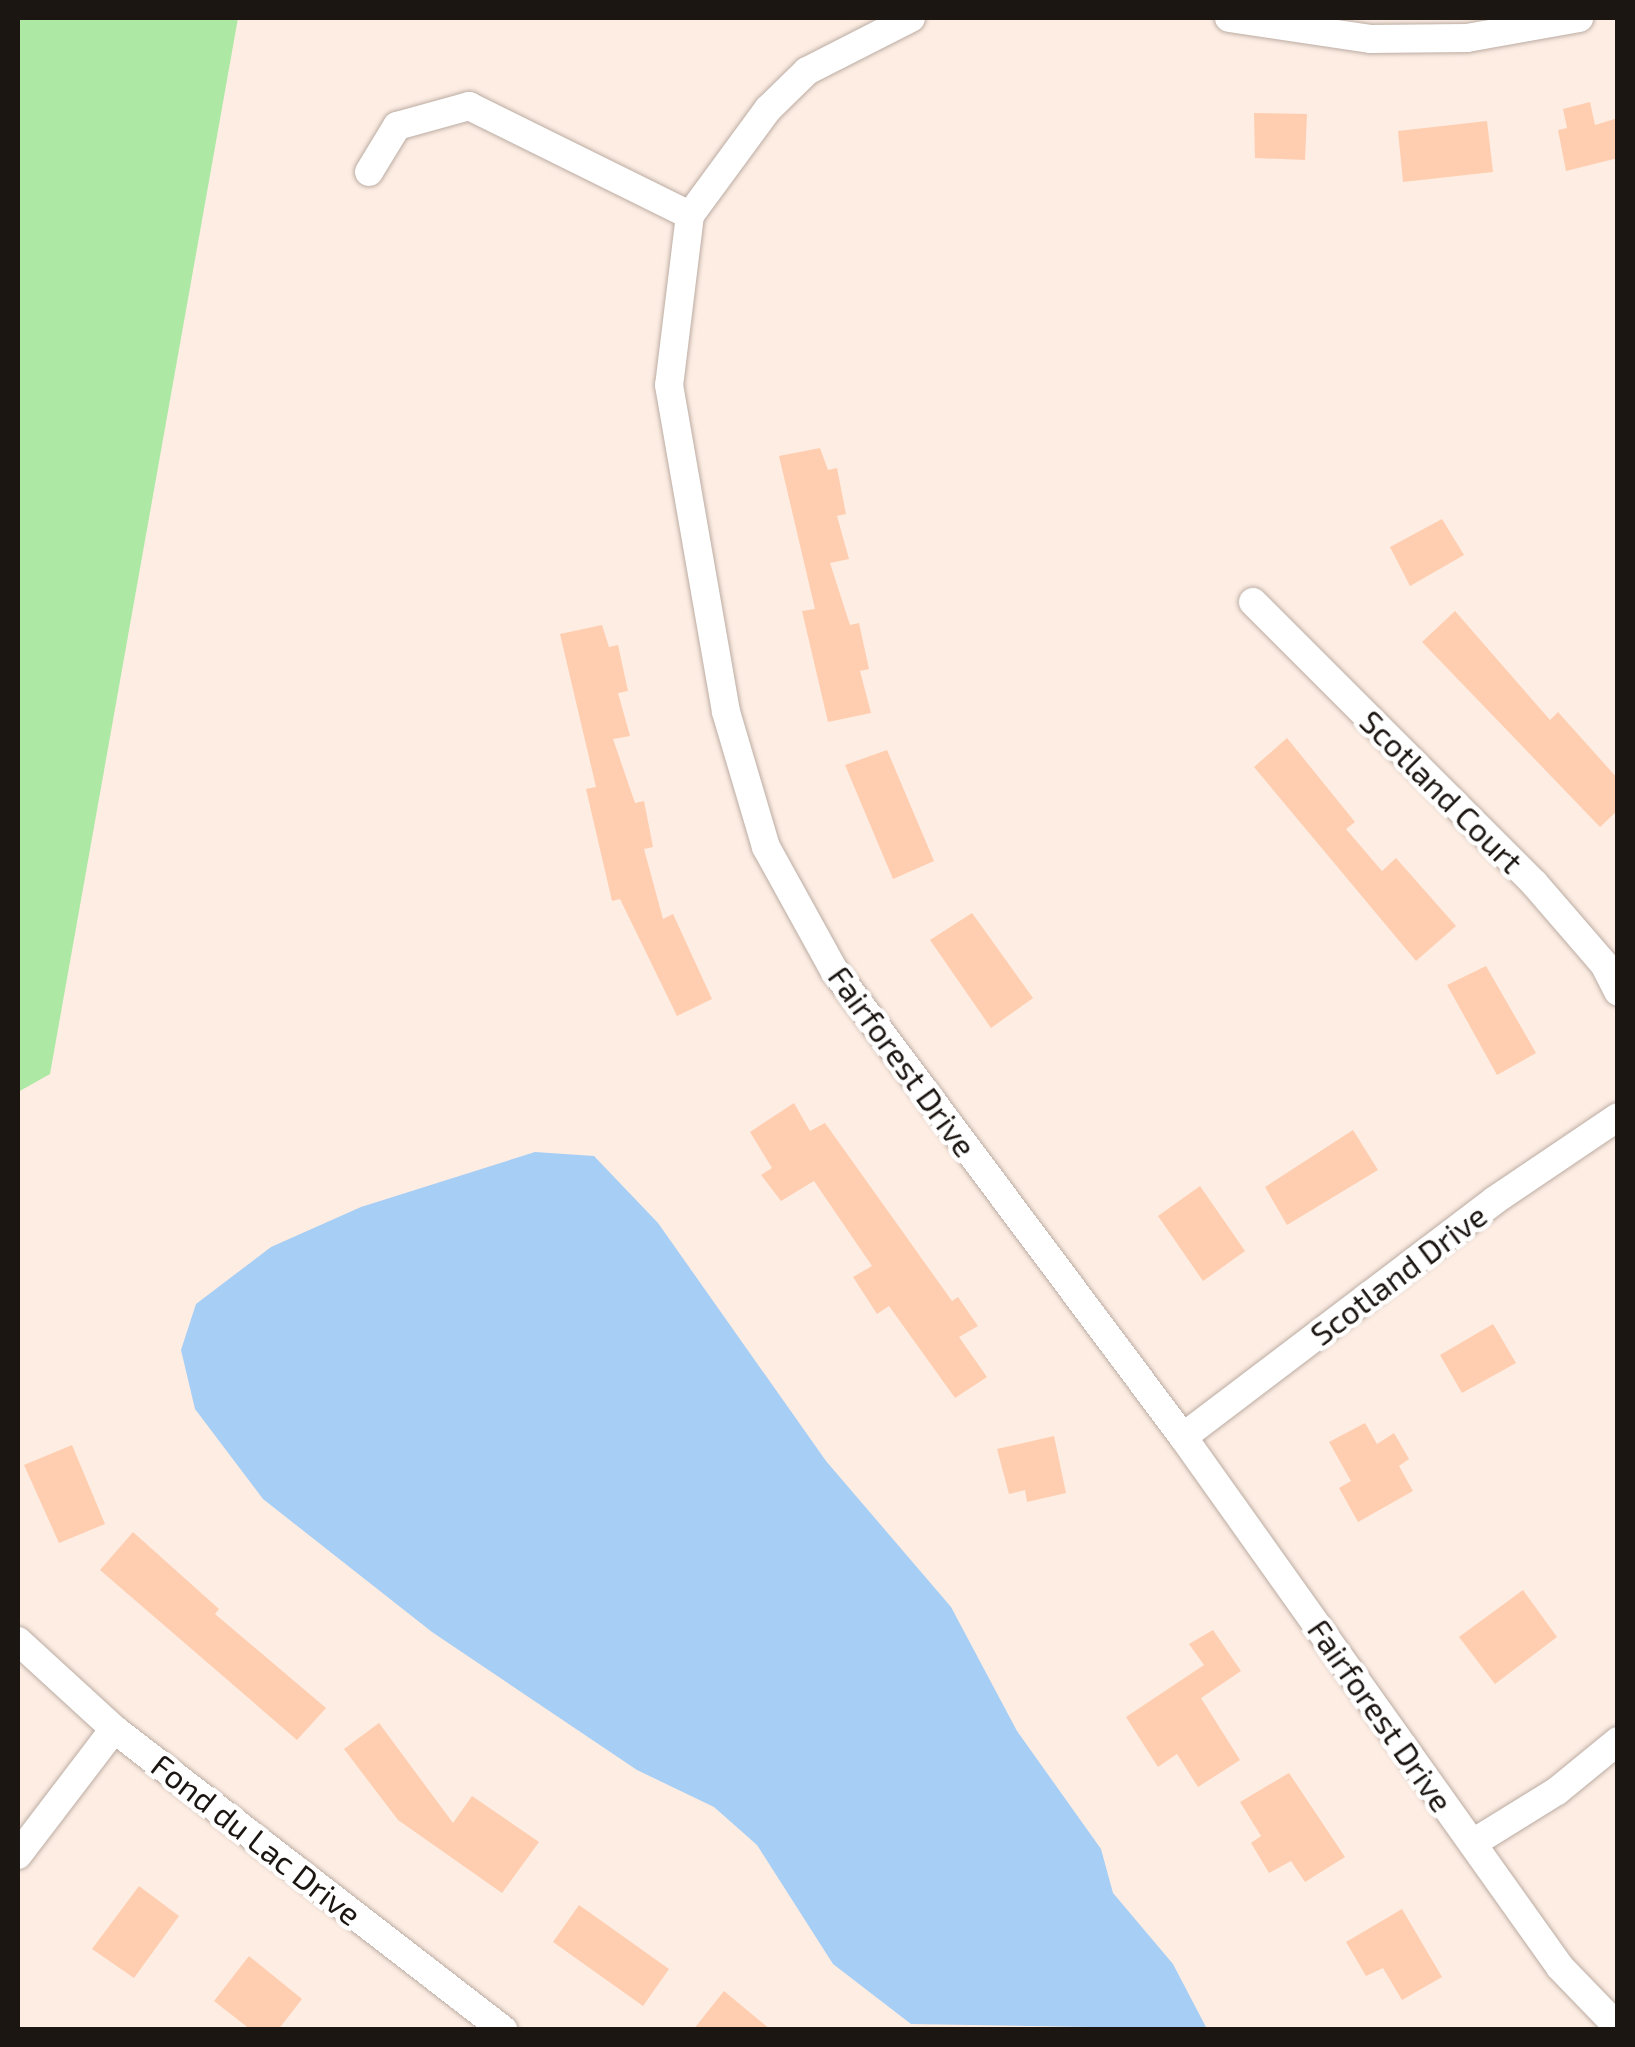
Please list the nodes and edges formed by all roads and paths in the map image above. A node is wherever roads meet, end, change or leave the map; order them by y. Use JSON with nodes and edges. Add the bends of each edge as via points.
{"nodes":[{"id":1,"x":909,"y":18,"type":"edge"},
{"id":2,"x":1230,"y":18,"type":"edge"},
{"id":3,"x":1579,"y":18,"type":"edge"},
{"id":4,"x":369,"y":172,"type":"dead end"},
{"id":5,"x":690,"y":215,"type":"junction"},
{"id":6,"x":1253,"y":602,"type":"dead end"},
{"id":7,"x":1618,"y":992,"type":"edge"},
{"id":8,"x":1618,"y":1117,"type":"edge"},
{"id":9,"x":1184,"y":1438,"type":"junction"},
{"id":10,"x":18,"y":1641,"type":"edge"},
{"id":11,"x":114,"y":1729,"type":"junction"},
{"id":12,"x":1618,"y":1741,"type":"edge"},
{"id":13,"x":1472,"y":1844,"type":"junction"},
{"id":14,"x":18,"y":1855,"type":"edge"},
{"id":15,"x":1618,"y":2027,"type":"edge"},
{"id":16,"x":503,"y":2030,"type":"edge"}],
"edges":[{"from":1,"to":5,"type":"street","name":"Fairforest Drive","via":[[807,71],[746,136]]},
{"from":2,"to":3,"type":"street","via":[[1371,39],[1467,38]]},
{"from":4,"to":5,"type":"street","via":[[397,126],[468,106]]},
{"from":5,"to":9,"type":"street","name":"Fairforest Drive","via":[[669,385],[726,712],[766,847],[834,970]]},
{"from":6,"to":7,"type":"street","name":"Scotland Court","via":[[1534,883],[1604,964]]},
{"from":8,"to":9,"type":"street","name":"Scotland Drive","via":[[1495,1200]]},
{"from":9,"to":13,"type":"street","name":"Fairforest Drive"},
{"from":10,"to":11,"type":"street","name":"Fond du Lac Drive"},
{"from":11,"to":14,"type":"street"},
{"from":11,"to":16,"type":"street","name":"Fond du Lac Drive"},
{"from":12,"to":13,"type":"street","via":[[1556,1791]]},
{"from":13,"to":15,"type":"street","name":"Fairforest Drive","via":[[1560,1967]]}]}
